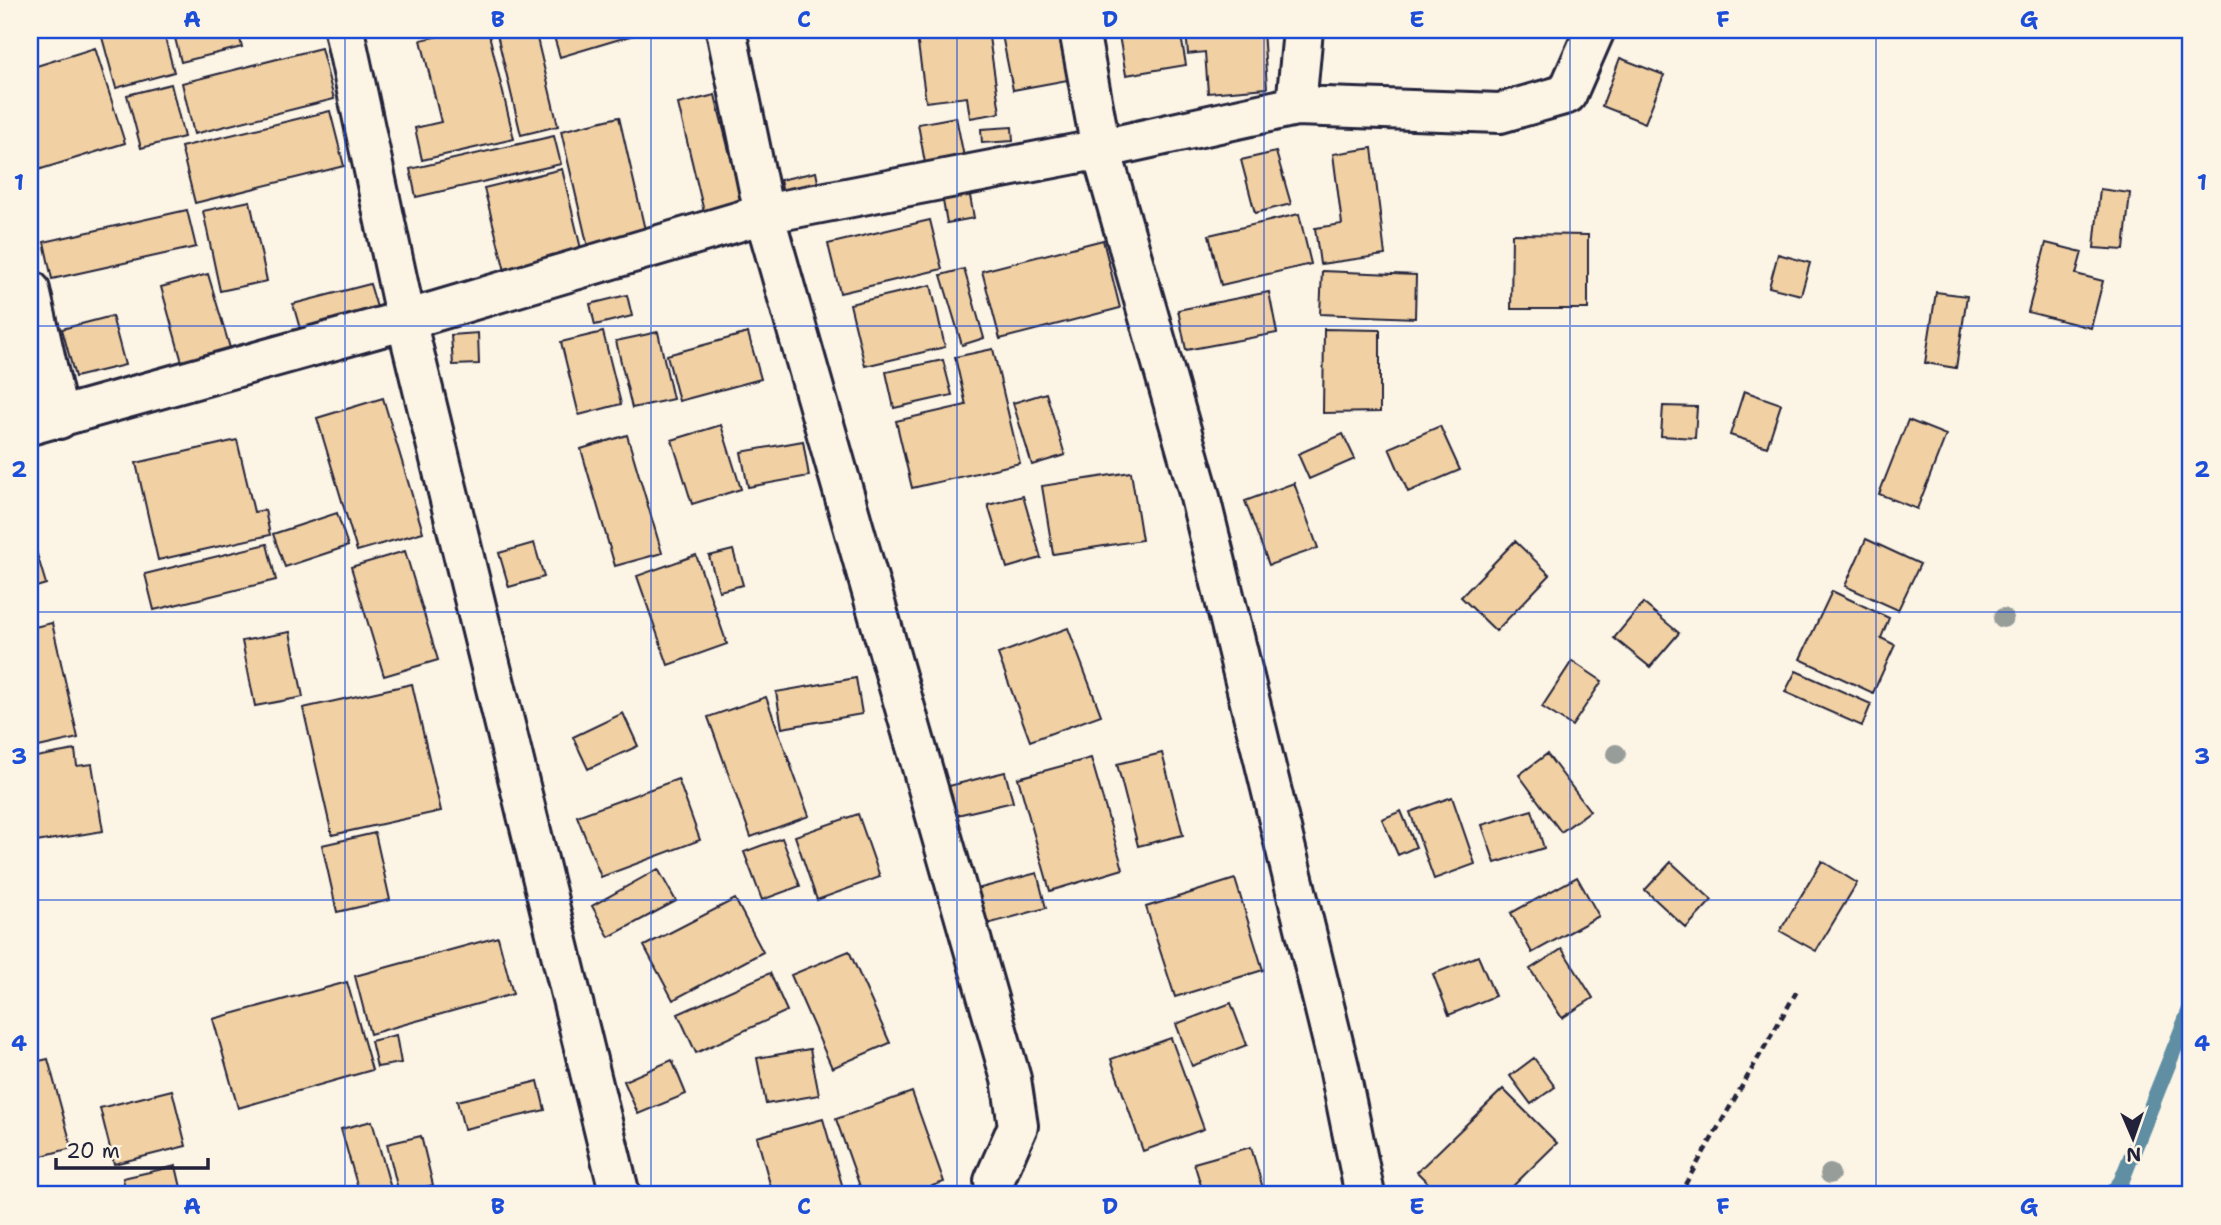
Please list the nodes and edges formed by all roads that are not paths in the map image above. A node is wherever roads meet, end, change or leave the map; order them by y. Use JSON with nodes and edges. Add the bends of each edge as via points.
{"nodes":[{"id":1,"x":344,"y":30,"type":"edge"},
{"id":2,"x":726,"y":30,"type":"edge"},
{"id":3,"x":1079,"y":30,"type":"edge"},
{"id":4,"x":1303,"y":30,"type":"edge"},
{"id":5,"x":1595,"y":30,"type":"edge"},
{"id":6,"x":1296,"y":106,"type":"junction"},
{"id":7,"x":1101,"y":149,"type":"junction"},
{"id":8,"x":764,"y":214,"type":"junction"},
{"id":9,"x":30,"y":290,"type":"edge"},
{"id":10,"x":406,"y":320,"type":"junction"},
{"id":11,"x":44,"y":422,"type":"edge"},
{"id":12,"x":994,"y":1181,"type":"dead end"},
{"id":13,"x":620,"y":1195,"type":"edge"},
{"id":14,"x":1365,"y":1195,"type":"edge"}],
"edges":[{"from":1,"to":10,"type":"street"},
{"from":2,"to":8,"type":"street"},
{"from":3,"to":7,"type":"street"},
{"from":4,"to":6,"type":"street"},
{"from":5,"to":6,"type":"street","via":[[1567,93],[1500,113]]},
{"from":6,"to":7,"type":"street"},
{"from":7,"to":8,"type":"street"},
{"from":7,"to":14,"type":"street","via":[[1199,493],[1339,1066]]},
{"from":8,"to":10,"type":"street"},
{"from":8,"to":12,"type":"street","via":[[1011,1079],[1018,1126]]},
{"from":9,"to":11,"type":"street"},
{"from":10,"to":11,"type":"street"},
{"from":10,"to":13,"type":"street"}]}
